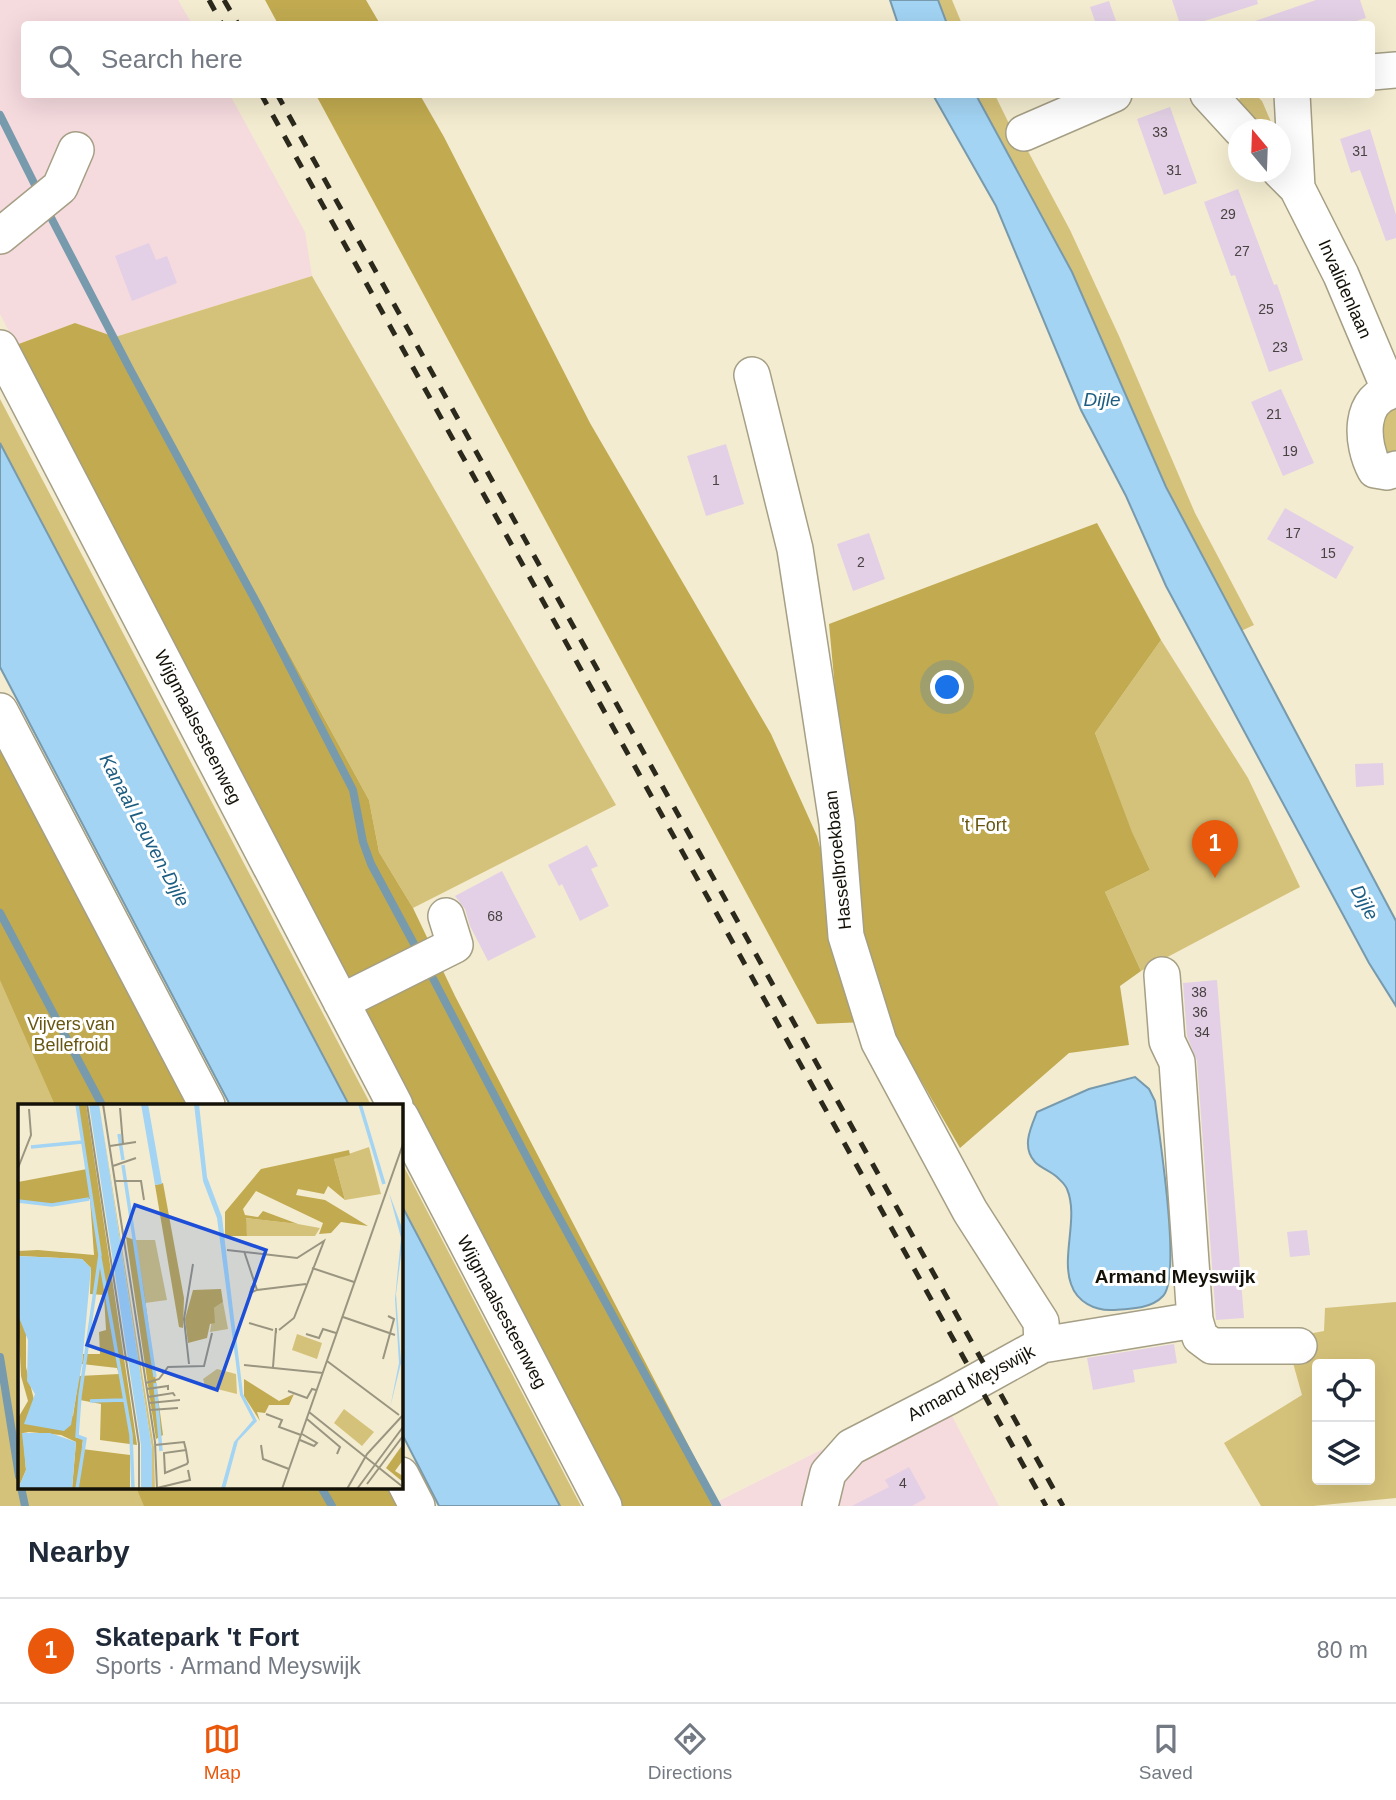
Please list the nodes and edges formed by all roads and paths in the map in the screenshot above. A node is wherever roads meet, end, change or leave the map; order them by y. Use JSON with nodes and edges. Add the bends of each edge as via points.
{"nodes":[{"id":1,"x":1396,"y":70,"type":"edge"},
{"id":2,"x":1375,"y":72,"type":"edge"},
{"id":3,"x":1105,"y":98,"type":"edge"},
{"id":4,"x":1212,"y":98,"type":"edge"},
{"id":5,"x":1292,"y":98,"type":"edge"},
{"id":6,"x":1231,"y":119,"type":"edge"},
{"id":7,"x":1291,"y":122,"type":"edge"},
{"id":8,"x":1024,"y":133,"type":"dead end"},
{"id":9,"x":76,"y":150,"type":"dead end"},
{"id":10,"x":1291,"y":182,"type":"edge"},
{"id":11,"x":0,"y":236,"type":"edge"},
{"id":12,"x":0,"y":348,"type":"edge"},
{"id":13,"x":752,"y":376,"type":"dead end"},
{"id":14,"x":1393,"y":391,"type":"edge"},
{"id":15,"x":1396,"y":469,"type":"edge"},
{"id":16,"x":0,"y":711,"type":"edge"},
{"id":17,"x":446,"y":916,"type":"dead end"},
{"id":18,"x":1162,"y":975,"type":"dead end"},
{"id":19,"x":341,"y":1002,"type":"junction"},
{"id":20,"x":206,"y":1104,"type":"edge"},
{"id":21,"x":394,"y":1104,"type":"edge"},
{"id":22,"x":402,"y":1119,"type":"edge"},
{"id":23,"x":1195,"y":1320,"type":"junction"},
{"id":24,"x":1042,"y":1345,"type":"junction"},
{"id":25,"x":1299,"y":1346,"type":"dead end"},
{"id":26,"x":402,"y":1477,"type":"edge"},
{"id":27,"x":417,"y":1506,"type":"edge"},
{"id":28,"x":604,"y":1506,"type":"edge"},
{"id":29,"x":820,"y":1506,"type":"edge"}],
"edges":[{"from":1,"to":2,"type":"street"},
{"from":3,"to":8,"type":"street"},
{"from":4,"to":6,"type":"street"},
{"from":5,"to":7,"type":"street","name":"Invalidenlaan"},
{"from":9,"to":11,"type":"street","via":[[57,190]]},
{"from":10,"to":14,"type":"street","name":"Invalidenlaan","via":[[1341,275]]},
{"from":12,"to":19,"type":"street","name":"Wijgmaalsesteenweg"},
{"from":13,"to":24,"type":"street","name":"Hasselbroekbaan","via":[[795,549],[837,824],[846,936],[879,1042],[970,1211],[1041,1322]]},
{"from":14,"to":15,"type":"street","name":"Invalidenlaan","via":[[1375,402],[1363,433],[1375,470]]},
{"from":16,"to":20,"type":"street"},
{"from":17,"to":19,"type":"street","via":[[455,946]]},
{"from":18,"to":23,"type":"street","via":[[1167,1041],[1176,1059]]},
{"from":19,"to":21,"type":"street","name":"Wijgmaalsesteenweg"},
{"from":22,"to":28,"type":"street","name":"Wijgmaalsesteenweg"},
{"from":23,"to":24,"type":"street","name":"Armand Meyswijk"},
{"from":23,"to":25,"type":"street","via":[[1199,1337],[1212,1346]]},
{"from":24,"to":29,"type":"street","name":"Armand Meyswijk","via":[[851,1447],[828,1473]]},
{"from":26,"to":27,"type":"street"}]}
